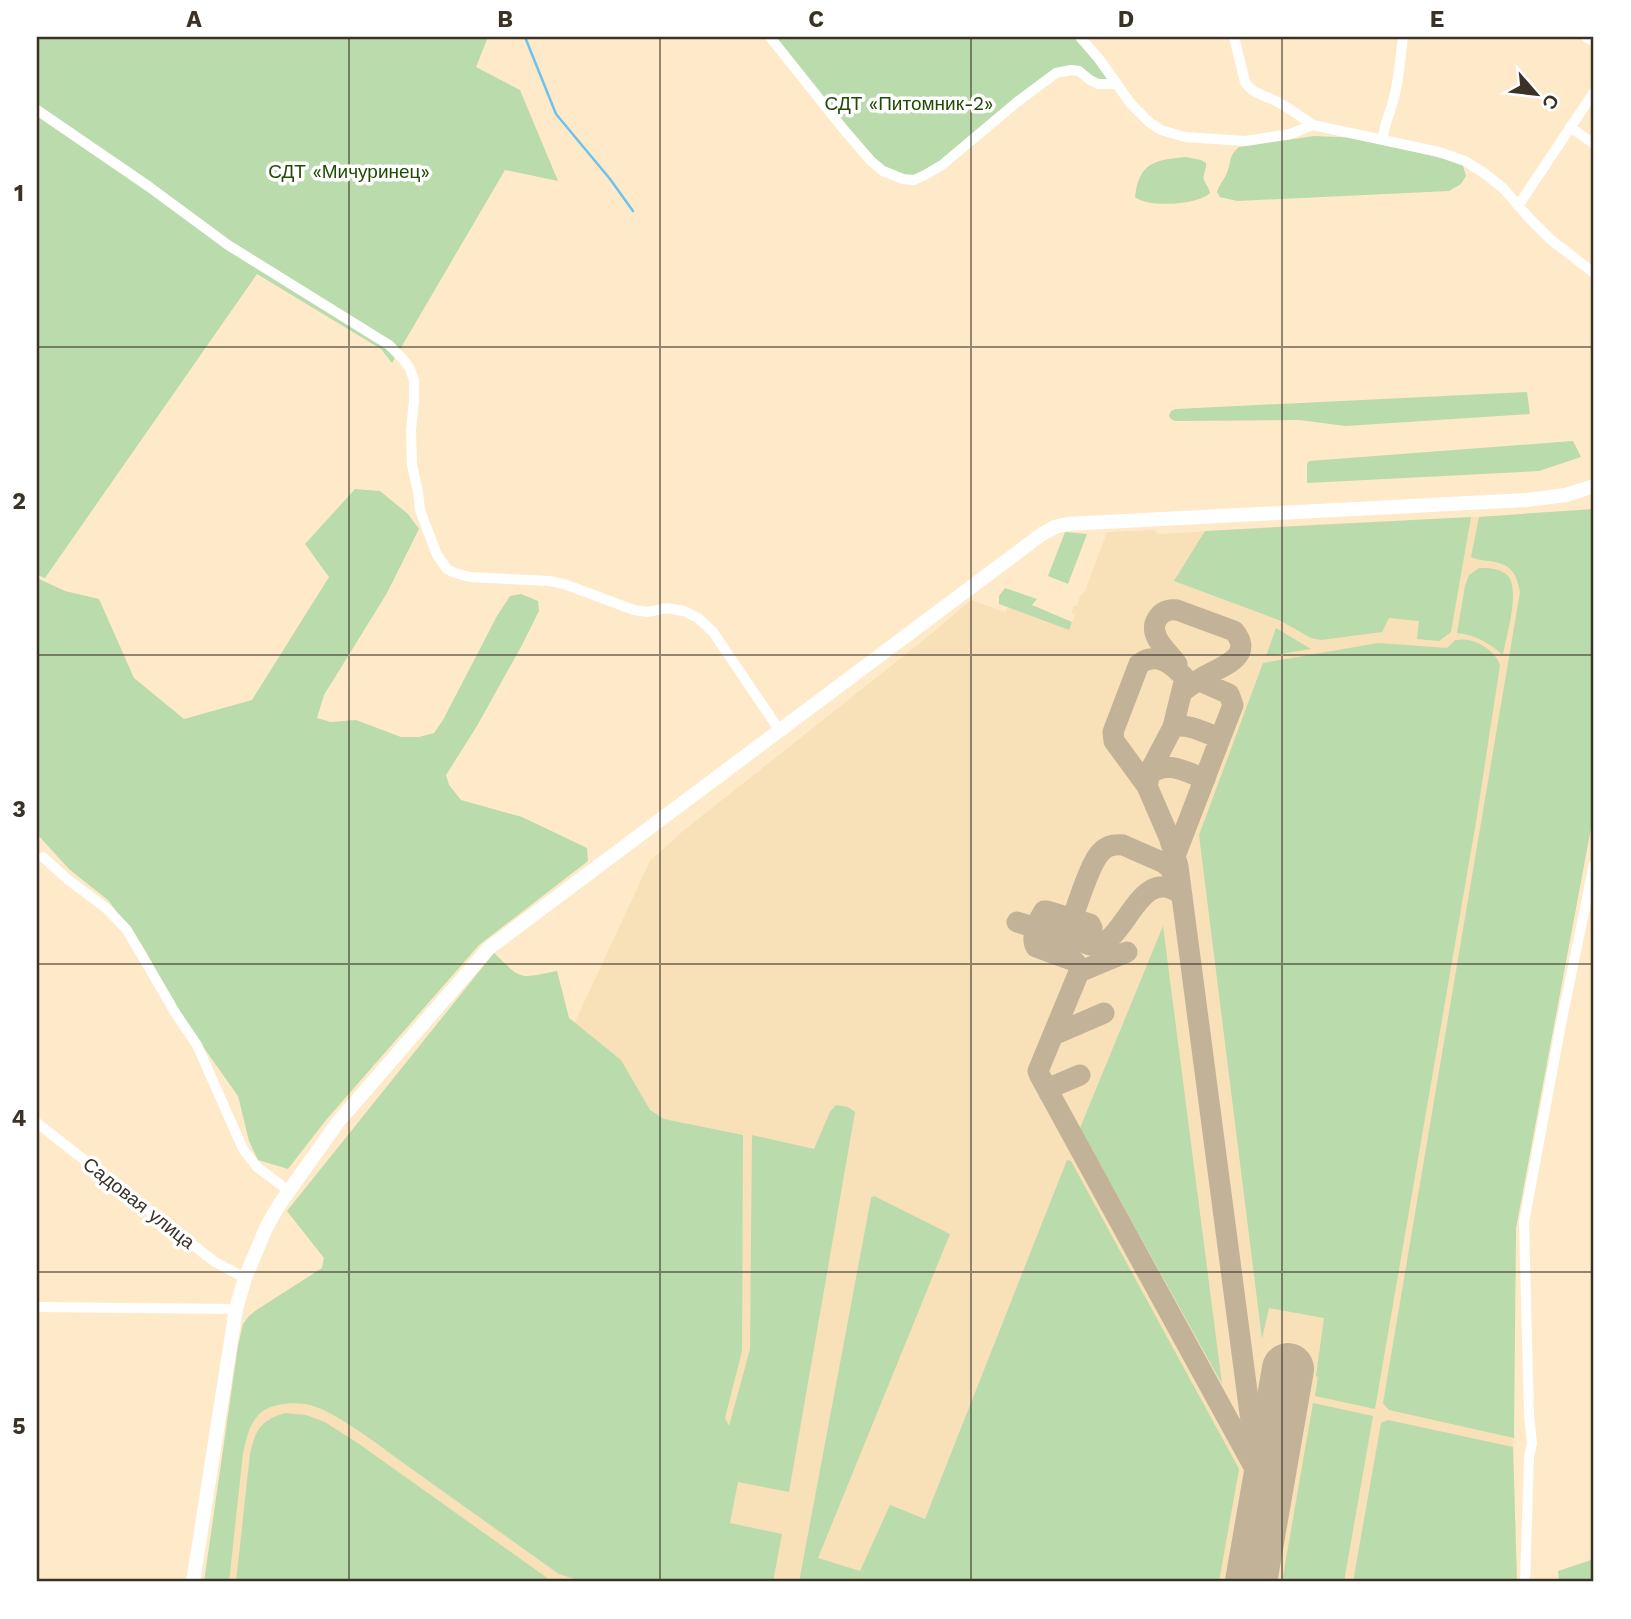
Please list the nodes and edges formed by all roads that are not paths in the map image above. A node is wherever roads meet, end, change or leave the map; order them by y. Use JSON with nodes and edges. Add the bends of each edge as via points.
{"nodes":[{"id":1,"x":770,"y":37,"type":"edge"},
{"id":2,"x":1080,"y":37,"type":"edge"},
{"id":3,"x":1234,"y":37,"type":"edge"},
{"id":4,"x":1402,"y":37,"type":"edge"},
{"id":5,"x":1586,"y":37,"type":"edge"},
{"id":6,"x":1594,"y":42,"type":"edge"},
{"id":7,"x":1117,"y":84,"type":"junction"},
{"id":8,"x":1594,"y":92,"type":"edge"},
{"id":9,"x":37,"y":110,"type":"edge"},
{"id":10,"x":1313,"y":125,"type":"junction"},
{"id":11,"x":1570,"y":127,"type":"junction"},
{"id":12,"x":1383,"y":138,"type":"junction"},
{"id":13,"x":1594,"y":144,"type":"edge"},
{"id":14,"x":1518,"y":206,"type":"junction"},
{"id":15,"x":1594,"y":273,"type":"edge"},
{"id":16,"x":1594,"y":486,"type":"edge"},
{"id":17,"x":780,"y":731,"type":"junction"},
{"id":18,"x":43,"y":857,"type":"dead end"},
{"id":19,"x":1594,"y":864,"type":"edge"},
{"id":20,"x":37,"y":1123,"type":"edge"},
{"id":21,"x":289,"y":1191,"type":"junction"},
{"id":22,"x":245,"y":1278,"type":"junction"},
{"id":23,"x":37,"y":1307,"type":"edge"},
{"id":24,"x":236,"y":1309,"type":"junction"},
{"id":25,"x":193,"y":1582,"type":"edge"},
{"id":26,"x":1525,"y":1582,"type":"edge"}],
"edges":[{"from":1,"to":7,"type":"street","via":[[871,161],[903,179],[914,180],[942,165],[1056,73],[1079,71],[1098,84]]},
{"from":2,"to":7,"type":"street"},
{"from":3,"to":10,"type":"street","via":[[1249,88]]},
{"from":4,"to":12,"type":"street"},
{"from":5,"to":6,"type":"street"},
{"from":7,"to":10,"type":"street","via":[[1150,123],[1185,137],[1245,141]]},
{"from":8,"to":11,"type":"street"},
{"from":9,"to":17,"type":"street","via":[[228,245],[379,338],[403,359],[414,380],[412,465],[420,510],[447,569],[470,578],[564,584],[634,610],[684,611],[713,632]]},
{"from":10,"to":12,"type":"street"},
{"from":11,"to":13,"type":"street"},
{"from":11,"to":14,"type":"street"},
{"from":12,"to":14,"type":"street","via":[[1465,161],[1503,188]]},
{"from":14,"to":15,"type":"street","via":[[1550,239]]},
{"from":16,"to":17,"type":"street","via":[[1526,500],[1055,527]]},
{"from":17,"to":21,"type":"street","via":[[489,948],[338,1122]]},
{"from":18,"to":21,"type":"street","via":[[127,930],[197,1045],[243,1149],[257,1167]]},
{"from":19,"to":26,"type":"street","via":[[1524,1222],[1532,1443]]},
{"from":20,"to":22,"type":"street","name":"Садовая улица","via":[[215,1262]]},
{"from":21,"to":22,"type":"street","via":[[266,1228]]},
{"from":22,"to":24,"type":"street"},
{"from":23,"to":24,"type":"street"},
{"from":24,"to":25,"type":"street"}]}
